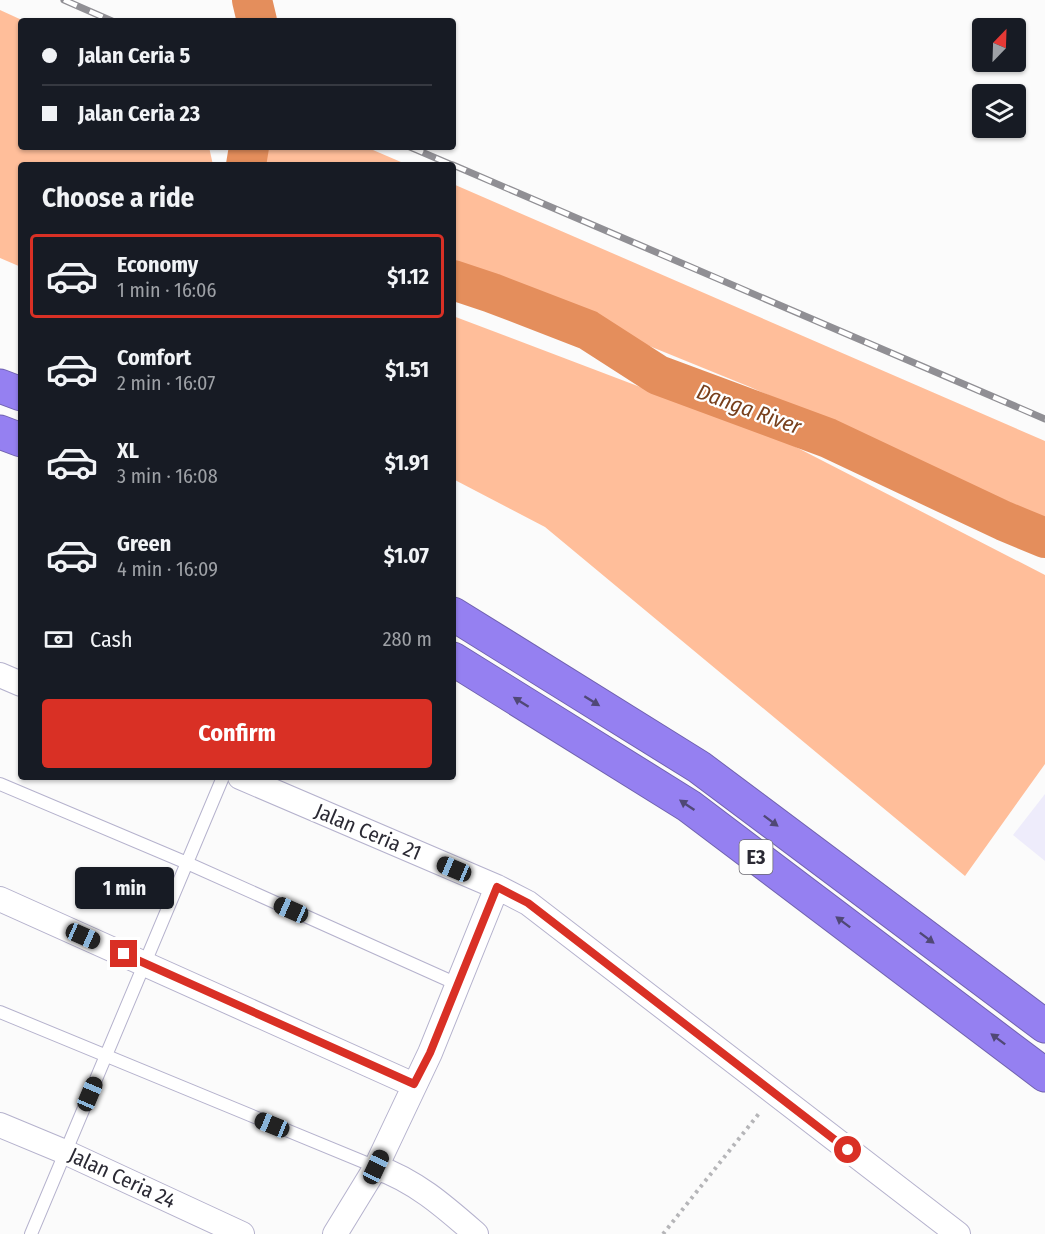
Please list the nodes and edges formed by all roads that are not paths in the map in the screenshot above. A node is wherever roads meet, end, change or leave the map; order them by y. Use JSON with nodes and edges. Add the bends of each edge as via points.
{"nodes":[{"id":1,"x":0,"y":386,"type":"edge"},
{"id":2,"x":18,"y":393,"type":"edge"},
{"id":3,"x":0,"y":432,"type":"edge"},
{"id":4,"x":18,"y":439,"type":"edge"},
{"id":5,"x":456,"y":617,"type":"edge"},
{"id":6,"x":456,"y":661,"type":"edge"},
{"id":7,"x":0,"y":675,"type":"edge"},
{"id":8,"x":18,"y":683,"type":"edge"},
{"id":9,"x":222,"y":780,"type":"edge"},
{"id":10,"x":247,"y":780,"type":"edge"},
{"id":11,"x":0,"y":784,"type":"edge"},
{"id":12,"x":187,"y":863,"type":"junction"},
{"id":13,"x":497,"y":887,"type":"junction"},
{"id":14,"x":0,"y":899,"type":"edge"},
{"id":15,"x":145,"y":963,"type":"junction"},
{"id":16,"x":457,"y":984,"type":"junction"},
{"id":17,"x":0,"y":1012,"type":"edge"},
{"id":18,"x":1045,"y":1026,"type":"edge"},
{"id":19,"x":106,"y":1056,"type":"junction"},
{"id":20,"x":1045,"y":1075,"type":"edge"},
{"id":21,"x":414,"y":1084,"type":"junction"},
{"id":22,"x":0,"y":1125,"type":"edge"},
{"id":23,"x":65,"y":1152,"type":"junction"},
{"id":24,"x":376,"y":1167,"type":"junction"},
{"id":25,"x":471,"y":1233,"type":"edge"},
{"id":26,"x":31,"y":1234,"type":"edge"},
{"id":27,"x":242,"y":1234,"type":"edge"},
{"id":28,"x":335,"y":1234,"type":"edge"},
{"id":29,"x":958,"y":1234,"type":"edge"}],
"edges":[{"from":1,"to":2,"type":"highway"},
{"from":3,"to":4,"type":"highway"},
{"from":5,"to":18,"type":"highway","number":"E3","one_way":true,"via":[[699,767]]},
{"from":20,"to":6,"type":"highway","number":"E3","one_way":true,"via":[[689,806]]},
{"from":7,"to":8,"type":"street"},
{"from":9,"to":12,"type":"lane"},
{"from":10,"to":13,"type":"street","name":"Jalan Ceria 21"},
{"from":11,"to":12,"type":"lane"},
{"from":12,"to":15,"type":"lane"},
{"from":12,"to":16,"type":"lane"},
{"from":13,"to":16,"type":"street"},
{"from":13,"to":29,"type":"street","name":"Jalan Ceria 21","via":[[528,903]]},
{"from":14,"to":15,"type":"street"},
{"from":15,"to":19,"type":"lane"},
{"from":15,"to":21,"type":"street"},
{"from":16,"to":21,"type":"street"},
{"from":17,"to":19,"type":"lane"},
{"from":19,"to":23,"type":"lane"},
{"from":19,"to":24,"type":"lane"},
{"from":21,"to":24,"type":"street"},
{"from":22,"to":23,"type":"street","name":"Jalan Ceria 24"},
{"from":23,"to":26,"type":"lane"},
{"from":23,"to":27,"type":"street","name":"Jalan Ceria 24"},
{"from":24,"to":25,"type":"street","via":[[398,1175],[434,1198]]},
{"from":24,"to":28,"type":"street"}]}
